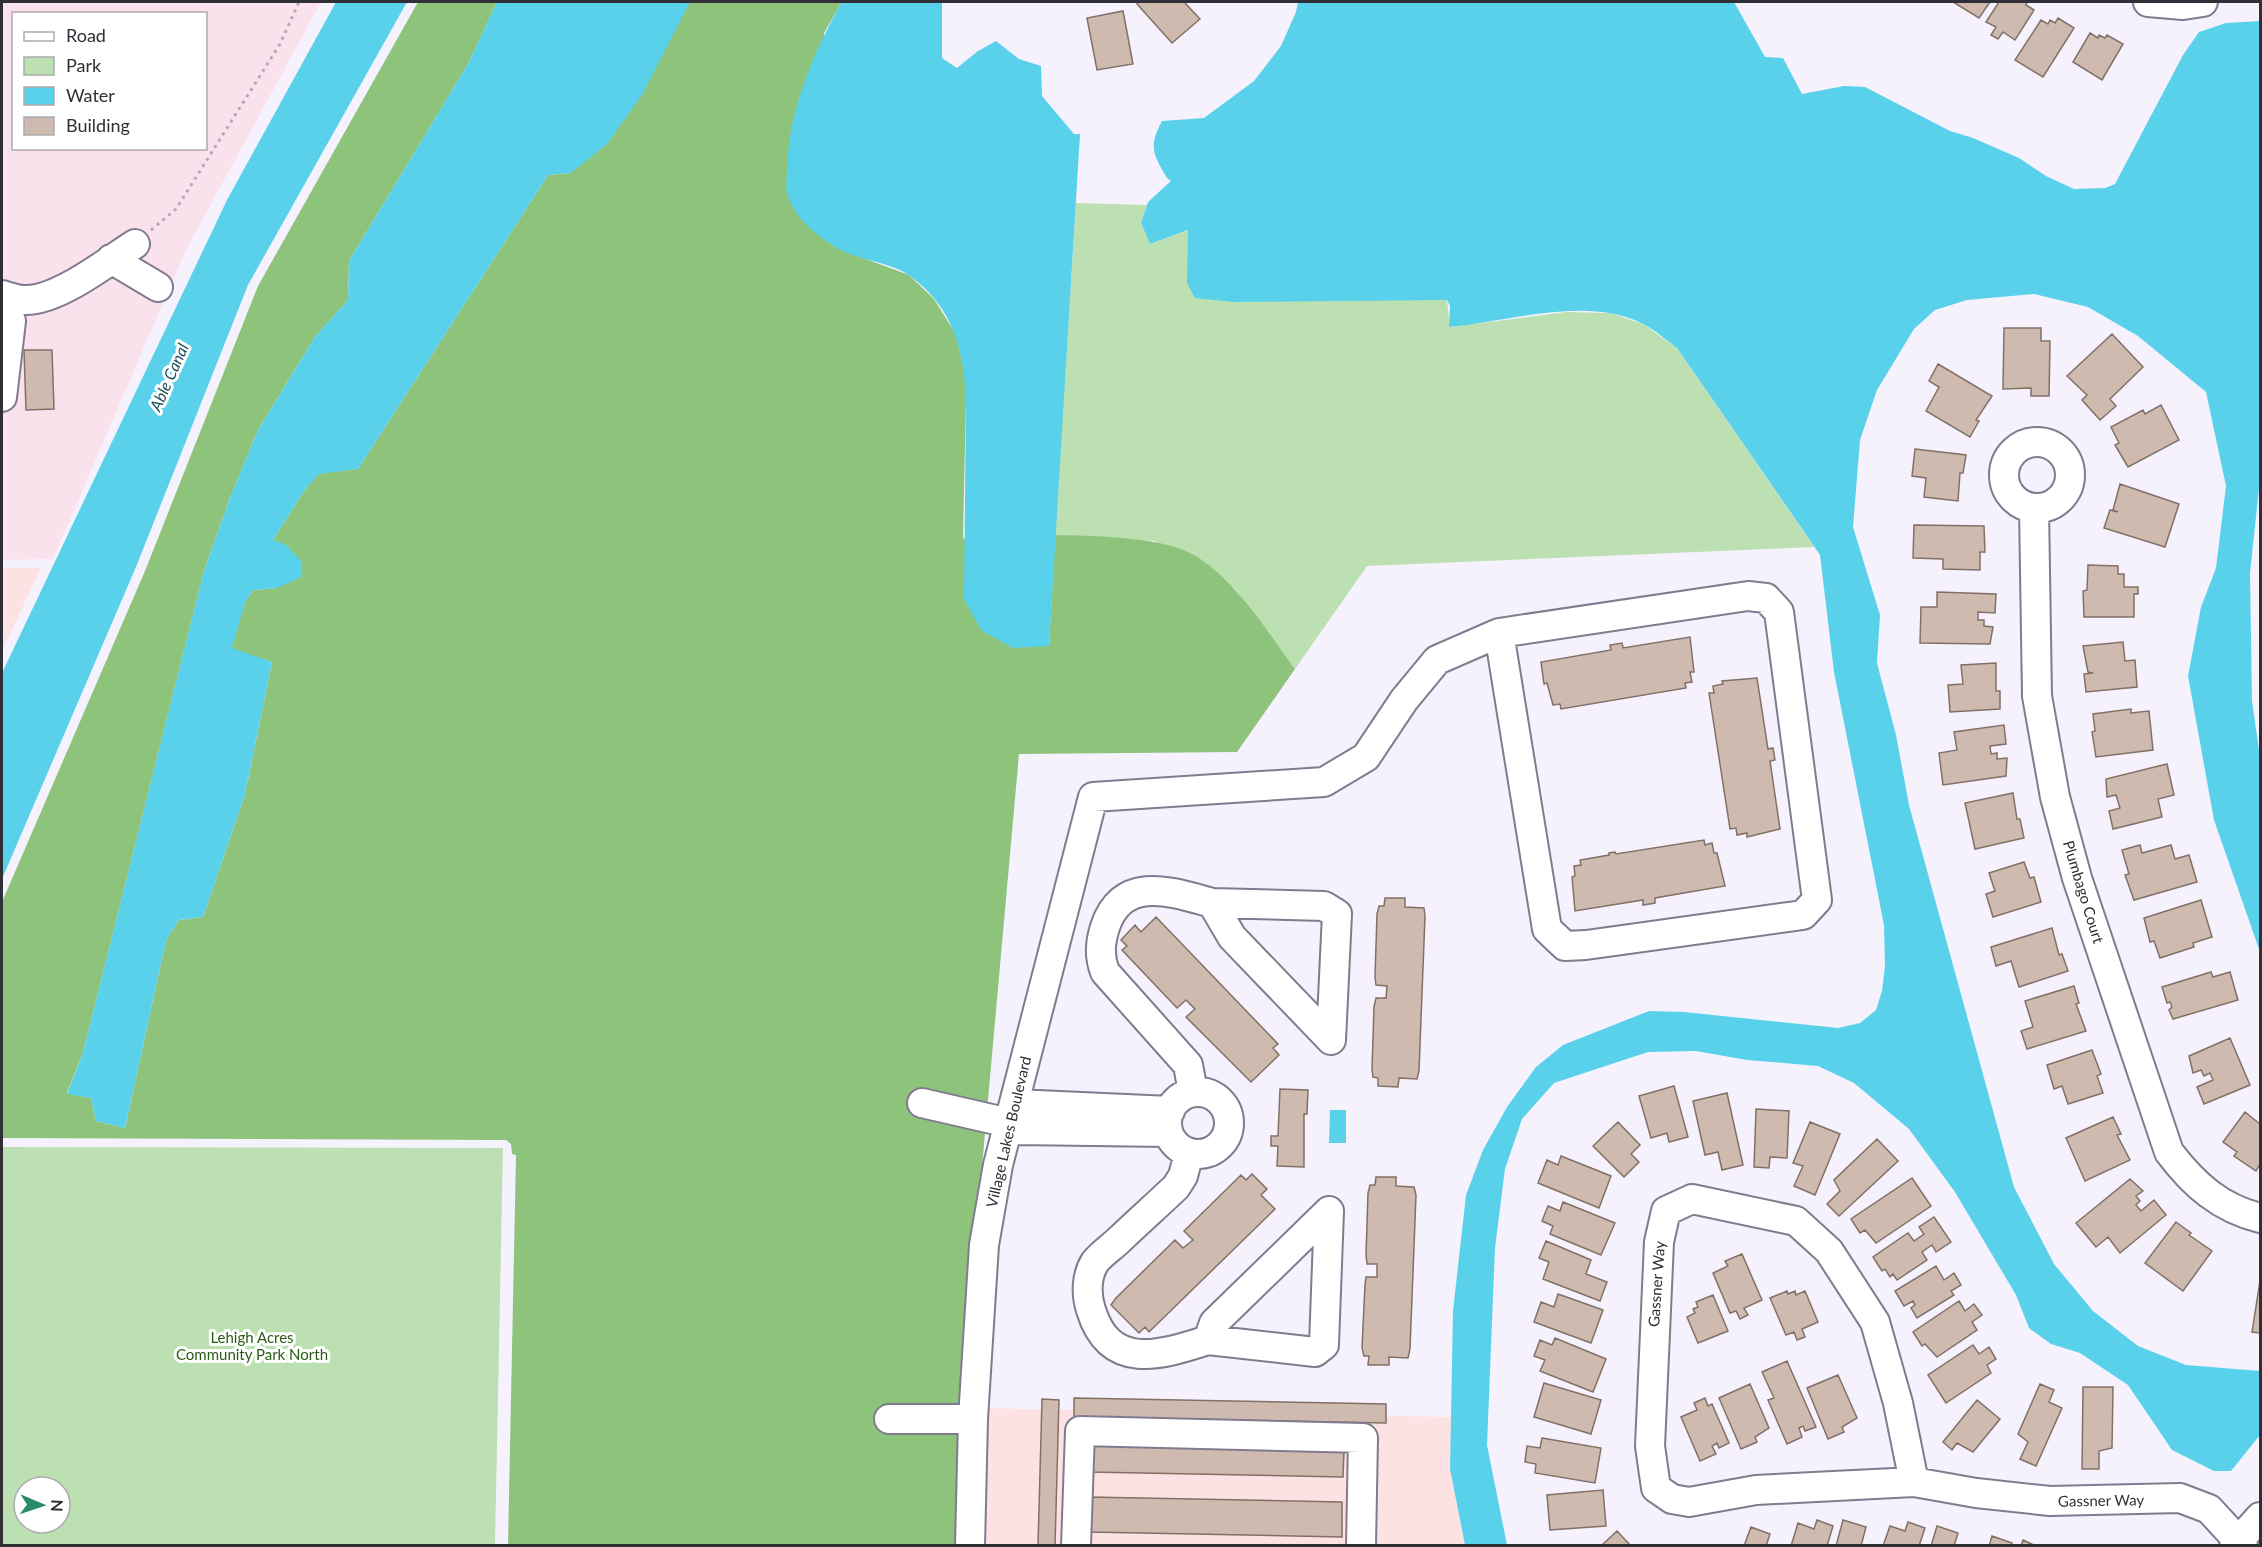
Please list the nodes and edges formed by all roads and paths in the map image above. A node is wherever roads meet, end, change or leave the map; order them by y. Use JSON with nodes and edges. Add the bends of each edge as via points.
{"nodes":[{"id":1,"x":299,"y":2,"type":"edge"},
{"id":2,"x":2148,"y":2,"type":"edge"},
{"id":3,"x":2203,"y":2,"type":"edge"},
{"id":4,"x":135,"y":244,"type":"joint"},
{"id":5,"x":111,"y":259,"type":"junction"},
{"id":6,"x":158,"y":287,"type":"dead end"},
{"id":7,"x":2,"y":296,"type":"edge"},
{"id":8,"x":2,"y":397,"type":"edge"},
{"id":9,"x":2034,"y":508,"type":"dead end"},
{"id":10,"x":1499,"y":633,"type":"junction"},
{"id":11,"x":1212,"y":903,"type":"junction"},
{"id":12,"x":1192,"y":1092,"type":"junction"},
{"id":13,"x":922,"y":1102,"type":"dead end"},
{"id":14,"x":1010,"y":1119,"type":"junction"},
{"id":15,"x":1169,"y":1121,"type":"junction"},
{"id":16,"x":1190,"y":1153,"type":"junction"},
{"id":17,"x":2260,"y":1218,"type":"edge"},
{"id":18,"x":1208,"y":1340,"type":"junction"},
{"id":19,"x":889,"y":1419,"type":"dead end"},
{"id":20,"x":973,"y":1419,"type":"junction"},
{"id":21,"x":1914,"y":1482,"type":"junction"},
{"id":22,"x":2260,"y":1517,"type":"edge"},
{"id":23,"x":2238,"y":1544,"type":"edge"},
{"id":24,"x":970,"y":1545,"type":"edge"},
{"id":25,"x":1076,"y":1545,"type":"edge"},
{"id":26,"x":1361,"y":1545,"type":"edge"}],
"edges":[{"from":1,"to":4,"type":"path","via":[[280,44],[176,209]]},
{"from":2,"to":3,"type":"street"},
{"from":4,"to":5,"type":"street"},
{"from":5,"to":6,"type":"street"},
{"from":5,"to":7,"type":"street","via":[[46,297],[25,300]]},
{"from":7,"to":8,"type":"street","via":[[11,321]]},
{"from":9,"to":17,"type":"street","name":"Plumbago Court","via":[[2037,696],[2055,797],[2077,878],[2169,1152],[2188,1178],[2210,1197],[2239,1213]]},
{"from":10,"to":10,"type":"street","via":[[1748,596],[1766,598],[1779,612],[1817,900],[1803,915],[1565,946],[1547,929]]},
{"from":10,"to":14,"type":"street","name":"Village Lakes Boulevard","via":[[1437,660],[1404,700],[1366,758],[1324,783],[1093,797]]},
{"from":11,"to":11,"type":"street","via":[[1232,937],[1331,1040],[1337,914],[1324,906]]},
{"from":11,"to":12,"type":"street","via":[[1172,892],[1129,895],[1110,912],[1102,937],[1100,957],[1105,972],[1188,1065]]},
{"from":12,"to":15,"type":"street","via":[[1175,1102]]},
{"from":12,"to":16,"type":"street","via":[[1213,1095],[1227,1110],[1229,1119],[1225,1139],[1218,1147],[1210,1152]]},
{"from":13,"to":14,"type":"street"},
{"from":14,"to":15,"type":"street"},
{"from":14,"to":20,"type":"street","name":"Village Lakes Boulevard","via":[[984,1245]]},
{"from":15,"to":16,"type":"street","via":[[1180,1149]]},
{"from":16,"to":18,"type":"street","via":[[1176,1187],[1095,1262],[1086,1294],[1095,1325],[1106,1340],[1123,1352],[1167,1353]]},
{"from":18,"to":18,"type":"street","via":[[1214,1323],[1329,1211],[1321,1349],[1315,1352]]},
{"from":19,"to":20,"type":"street"},
{"from":20,"to":24,"type":"street","name":"Village Lakes Boulevard"},
{"from":21,"to":21,"type":"street","name":"Gassner Way","via":[[1756,1490],[1689,1502],[1672,1499],[1656,1488],[1650,1446],[1659,1242],[1666,1211],[1692,1198],[1796,1221],[1829,1251],[1875,1322],[1898,1403]]},
{"from":21,"to":23,"type":"street","name":"Gassner Way","via":[[2050,1501],[2180,1498],[2209,1509]]},
{"from":22,"to":23,"type":"street"},
{"from":25,"to":26,"type":"street","via":[[1080,1431],[1363,1438]]}]}
